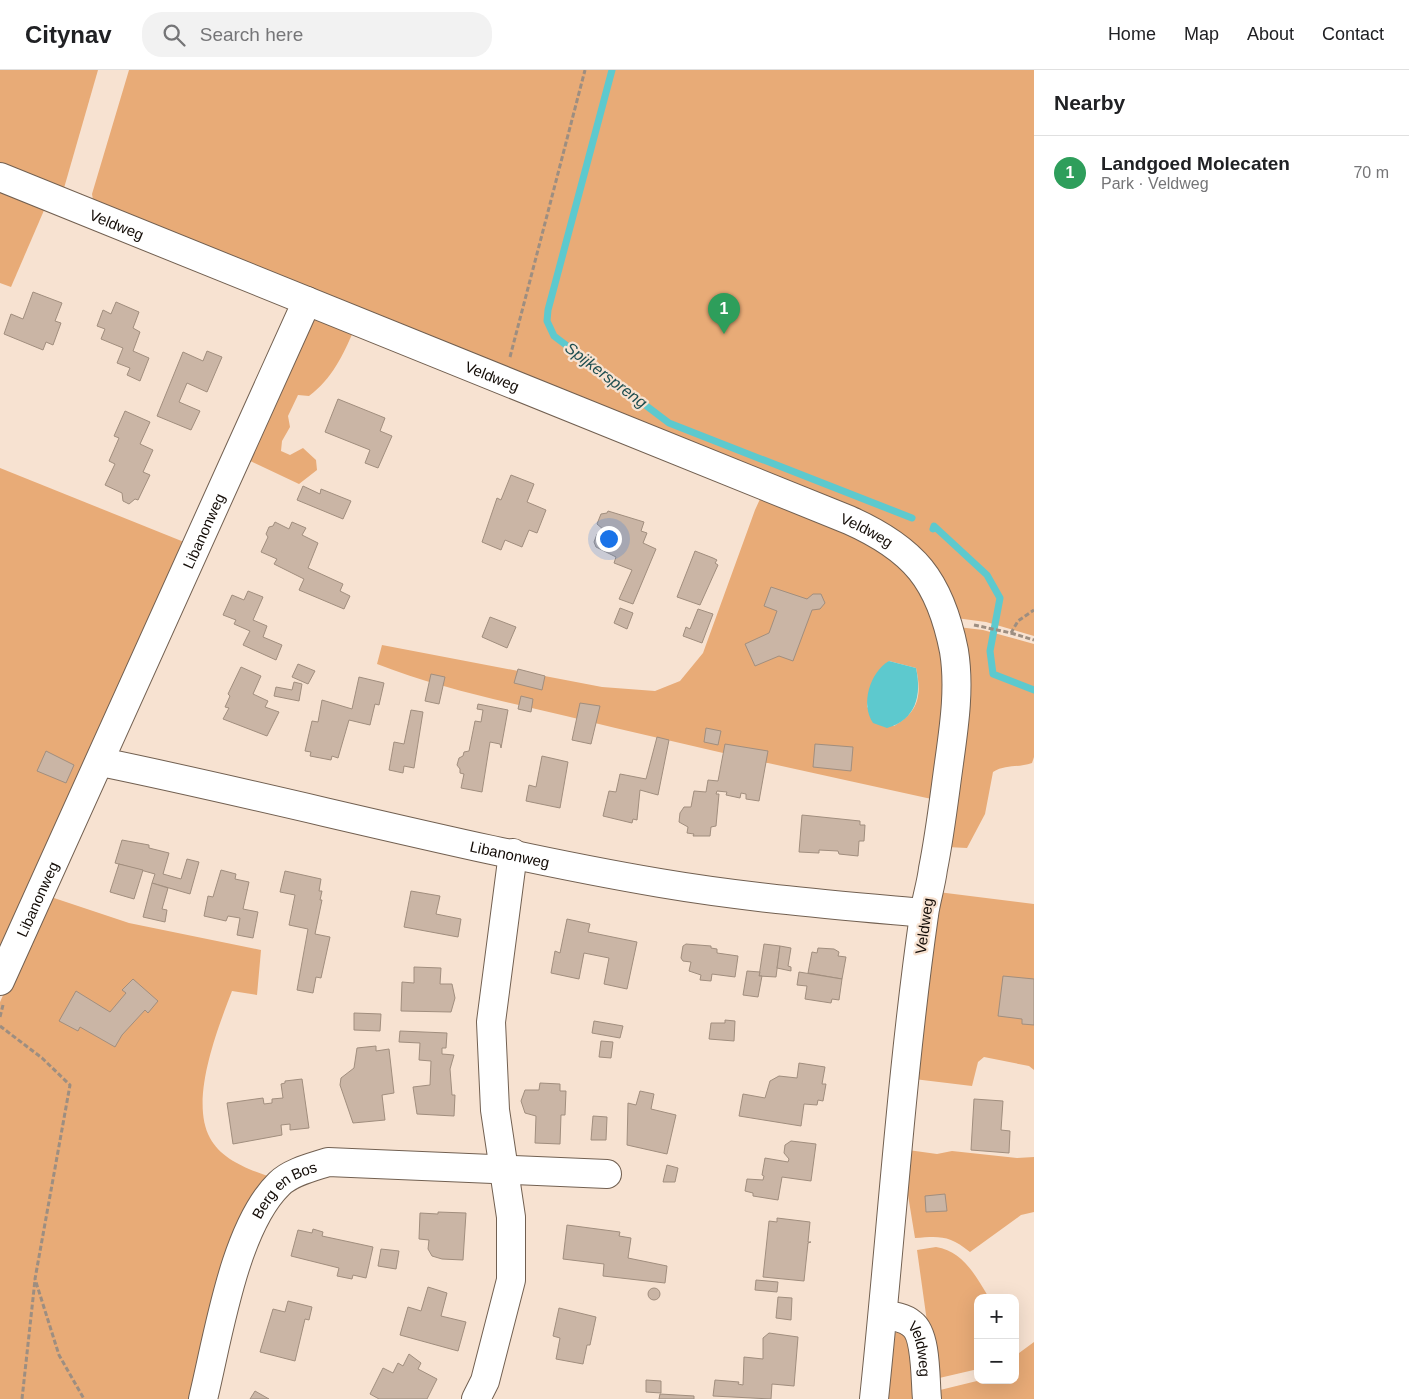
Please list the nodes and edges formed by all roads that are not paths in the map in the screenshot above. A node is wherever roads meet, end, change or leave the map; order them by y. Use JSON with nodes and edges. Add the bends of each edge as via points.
{"nodes":[{"id":1,"x":0,"y":177,"type":"edge"},
{"id":2,"x":307,"y":301,"type":"junction"},
{"id":3,"x":101,"y":762,"type":"junction"},
{"id":4,"x":513,"y":853,"type":"junction"},
{"id":5,"x":924,"y":913,"type":"junction"},
{"id":6,"x":0,"y":982,"type":"edge"},
{"id":7,"x":505,"y":1170,"type":"junction"},
{"id":8,"x":607,"y":1174,"type":"dead end"},
{"id":9,"x":883,"y":1315,"type":"junction"},
{"id":10,"x":203,"y":1399,"type":"edge"},
{"id":11,"x":476,"y":1399,"type":"edge"},
{"id":12,"x":874,"y":1399,"type":"edge"},
{"id":13,"x":927,"y":1399,"type":"edge"}],
"edges":[{"from":1,"to":2,"type":"street","name":"Veldweg"},
{"from":2,"to":3,"type":"street","name":"Libanonweg"},
{"from":2,"to":5,"type":"street","name":"Veldweg","via":[[849,520],[896,544],[914,560],[933,588],[946,621],[954,654],[956,685],[956,716]]},
{"from":3,"to":4,"type":"street","name":"Libanonweg"},
{"from":3,"to":6,"type":"street","name":"Libanonweg"},
{"from":4,"to":5,"type":"street","name":"Libanonweg","via":[[720,892]]},
{"from":4,"to":7,"type":"street","via":[[491,1022],[494,1110]]},
{"from":5,"to":9,"type":"street","name":"Veldweg","via":[[899,1133]]},
{"from":7,"to":8,"type":"street","name":"Berg en Bos"},
{"from":7,"to":10,"type":"street","name":"Berg en Bos","via":[[328,1162],[280,1183],[259,1212],[237,1258]]},
{"from":7,"to":11,"type":"street","via":[[511,1217],[512,1280],[490,1363]]},
{"from":9,"to":12,"type":"street"},
{"from":9,"to":13,"type":"street","name":"Veldweg","via":[[904,1319],[920,1333]]}]}
